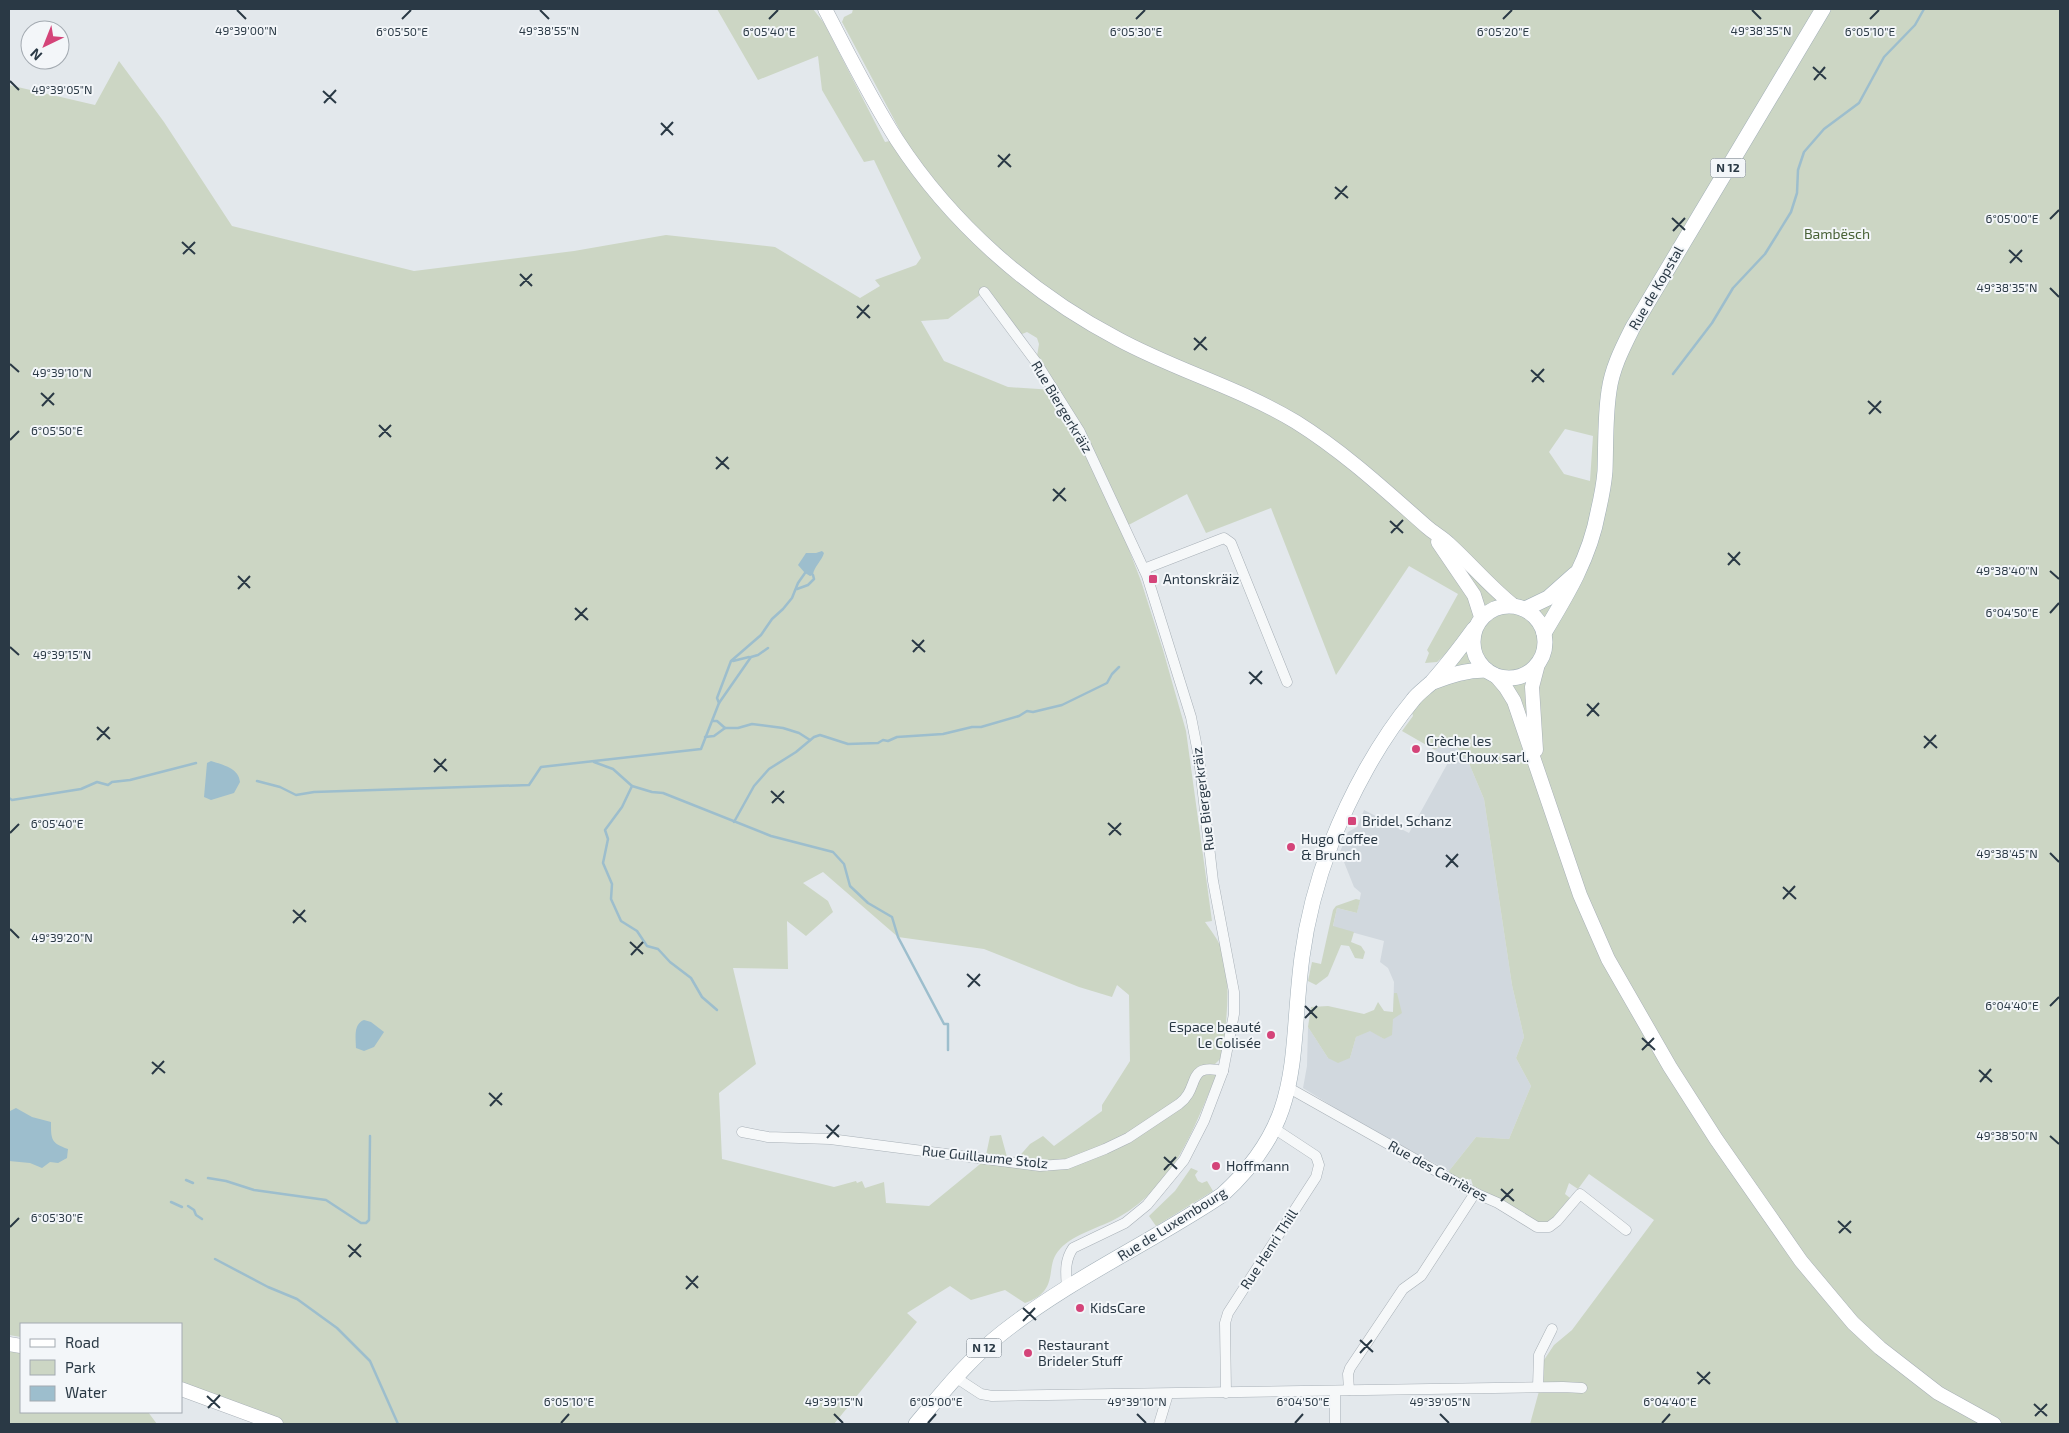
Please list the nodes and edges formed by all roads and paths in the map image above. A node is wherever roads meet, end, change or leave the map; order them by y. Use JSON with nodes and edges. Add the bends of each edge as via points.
{"nodes":[{"id":1,"x":1823,"y":9,"type":"edge"},
{"id":2,"x":828,"y":14,"type":"edge"},
{"id":3,"x":984,"y":292,"type":"dead end"},
{"id":4,"x":1429,"y":529,"type":"junction"},
{"id":5,"x":1144,"y":569,"type":"junction"},
{"id":6,"x":1579,"y":569,"type":"junction"},
{"id":7,"x":1519,"y":607,"type":"junction"},
{"id":8,"x":1478,"y":623,"type":"junction"},
{"id":9,"x":1544,"y":633,"type":"junction"},
{"id":10,"x":1538,"y":664,"type":"junction"},
{"id":11,"x":1491,"y":673,"type":"junction"},
{"id":12,"x":1287,"y":682,"type":"dead end"},
{"id":13,"x":1431,"y":682,"type":"junction"},
{"id":14,"x":1537,"y":768,"type":"junction"},
{"id":15,"x":1223,"y":1071,"type":"junction"},
{"id":16,"x":1289,"y":1088,"type":"junction"},
{"id":17,"x":1275,"y":1128,"type":"junction"},
{"id":18,"x":742,"y":1132,"type":"dead end"},
{"id":19,"x":1474,"y":1193,"type":"junction"},
{"id":20,"x":1626,"y":1230,"type":"dead end"},
{"id":21,"x":1067,"y":1289,"type":"junction"},
{"id":22,"x":1552,"y":1329,"type":"dead end"},
{"id":23,"x":955,"y":1377,"type":"junction"},
{"id":24,"x":1538,"y":1387,"type":"junction"},
{"id":25,"x":1582,"y":1388,"type":"dead end"},
{"id":26,"x":182,"y":1389,"type":"edge"},
{"id":27,"x":1349,"y":1390,"type":"junction"},
{"id":28,"x":1335,"y":1391,"type":"junction"},
{"id":29,"x":1226,"y":1393,"type":"junction"},
{"id":30,"x":1168,"y":1394,"type":"junction"},
{"id":31,"x":276,"y":1424,"type":"edge"},
{"id":32,"x":916,"y":1424,"type":"edge"},
{"id":33,"x":1159,"y":1424,"type":"edge"},
{"id":34,"x":1335,"y":1424,"type":"edge"},
{"id":35,"x":1994,"y":1424,"type":"edge"}],
"edges":[{"from":1,"to":6,"type":"main road","name":"Rue de Kopstal","number":"N 12","via":[[1638,318],[1619,356],[1609,389],[1605,472],[1598,514]]},
{"from":2,"to":4,"type":"main road","via":[[879,110],[920,172],[945,204],[1008,265],[1067,309],[1118,340],[1295,422],[1344,455]]},
{"from":3,"to":5,"type":"street","name":"Rue Biergerkräiz","via":[[1036,362],[1080,432]]},
{"from":4,"to":7,"type":"main road","via":[[1449,544],[1490,586]]},
{"from":4,"to":8,"type":"main road","via":[[1474,594]]},
{"from":5,"to":12,"type":"street","via":[[1224,538],[1231,543]]},
{"from":5,"to":15,"type":"street","name":"Rue Biergerkräiz","via":[[1191,717],[1199,758],[1212,881],[1234,992],[1234,1014]]},
{"from":6,"to":7,"type":"main road","name":"Rue de Kopstal","number":"N 12","via":[[1548,598]]},
{"from":6,"to":9,"type":"main road","name":"Rue de Kopstal","number":"N 12","via":[[1570,592]]},
{"from":7,"to":8,"type":"main road","via":[[1496,607]]},
{"from":7,"to":9,"type":"main road","via":[[1537,619]]},
{"from":8,"to":11,"type":"main road","via":[[1472,640],[1474,652],[1478,662]]},
{"from":8,"to":13,"type":"main road","name":"Rue de Luxembourg","number":"N 12"},
{"from":9,"to":10,"type":"main road","via":[[1545,644]]},
{"from":10,"to":11,"type":"main road","via":[[1523,675],[1504,678]]},
{"from":10,"to":14,"type":"main road","via":[[1532,687]]},
{"from":11,"to":13,"type":"main road","name":"Rue de Luxembourg","number":"N 12","via":[[1471,670]]},
{"from":11,"to":14,"type":"main road","via":[[1514,701]]},
{"from":13,"to":16,"type":"main road","name":"Rue de Luxembourg","number":"N 12","via":[[1414,699],[1386,739],[1341,818],[1324,864],[1302,956]]},
{"from":14,"to":35,"type":"main road","via":[[1580,895],[1608,959],[1670,1067],[1766,1214],[1828,1296],[1880,1348],[1938,1393]]},
{"from":15,"to":18,"type":"street","name":"Rue Guillaume Stolz","via":[[1202,1070],[1197,1073],[1185,1100],[1128,1138],[1067,1164],[1040,1166],[830,1139],[768,1137]]},
{"from":15,"to":21,"type":"street","name":"Rue Biergerkräiz","via":[[1204,1121],[1184,1160],[1147,1205],[1125,1223],[1073,1248],[1065,1268]]},
{"from":16,"to":17,"type":"main road","name":"Rue de Luxembourg","number":"N 12"},
{"from":16,"to":19,"type":"street","name":"Rue des Carrières"},
{"from":17,"to":21,"type":"main road","name":"Rue de Luxembourg","number":"N 12","via":[[1242,1177],[1222,1195]]},
{"from":17,"to":29,"type":"street","name":"Rue Henri Thill","via":[[1316,1156],[1319,1165],[1316,1177],[1228,1313],[1225,1323]]},
{"from":19,"to":20,"type":"street","name":"Rue des Carrières","via":[[1543,1228],[1557,1221],[1580,1194]]},
{"from":19,"to":27,"type":"street","via":[[1421,1276],[1403,1289],[1350,1368]]},
{"from":21,"to":23,"type":"main road","name":"Rue de Luxembourg","number":"N 12","via":[[1002,1333]]},
{"from":22,"to":24,"type":"street","via":[[1539,1356]]},
{"from":23,"to":30,"type":"street","via":[[981,1394],[992,1396]]},
{"from":23,"to":32,"type":"main road","name":"Rue de Luxembourg","number":"N 12"},
{"from":24,"to":25,"type":"street"},
{"from":24,"to":27,"type":"street"},
{"from":26,"to":31,"type":"main road"},
{"from":27,"to":28,"type":"street"},
{"from":28,"to":29,"type":"street"},
{"from":28,"to":34,"type":"street"},
{"from":29,"to":30,"type":"street"},
{"from":30,"to":33,"type":"street"}]}
